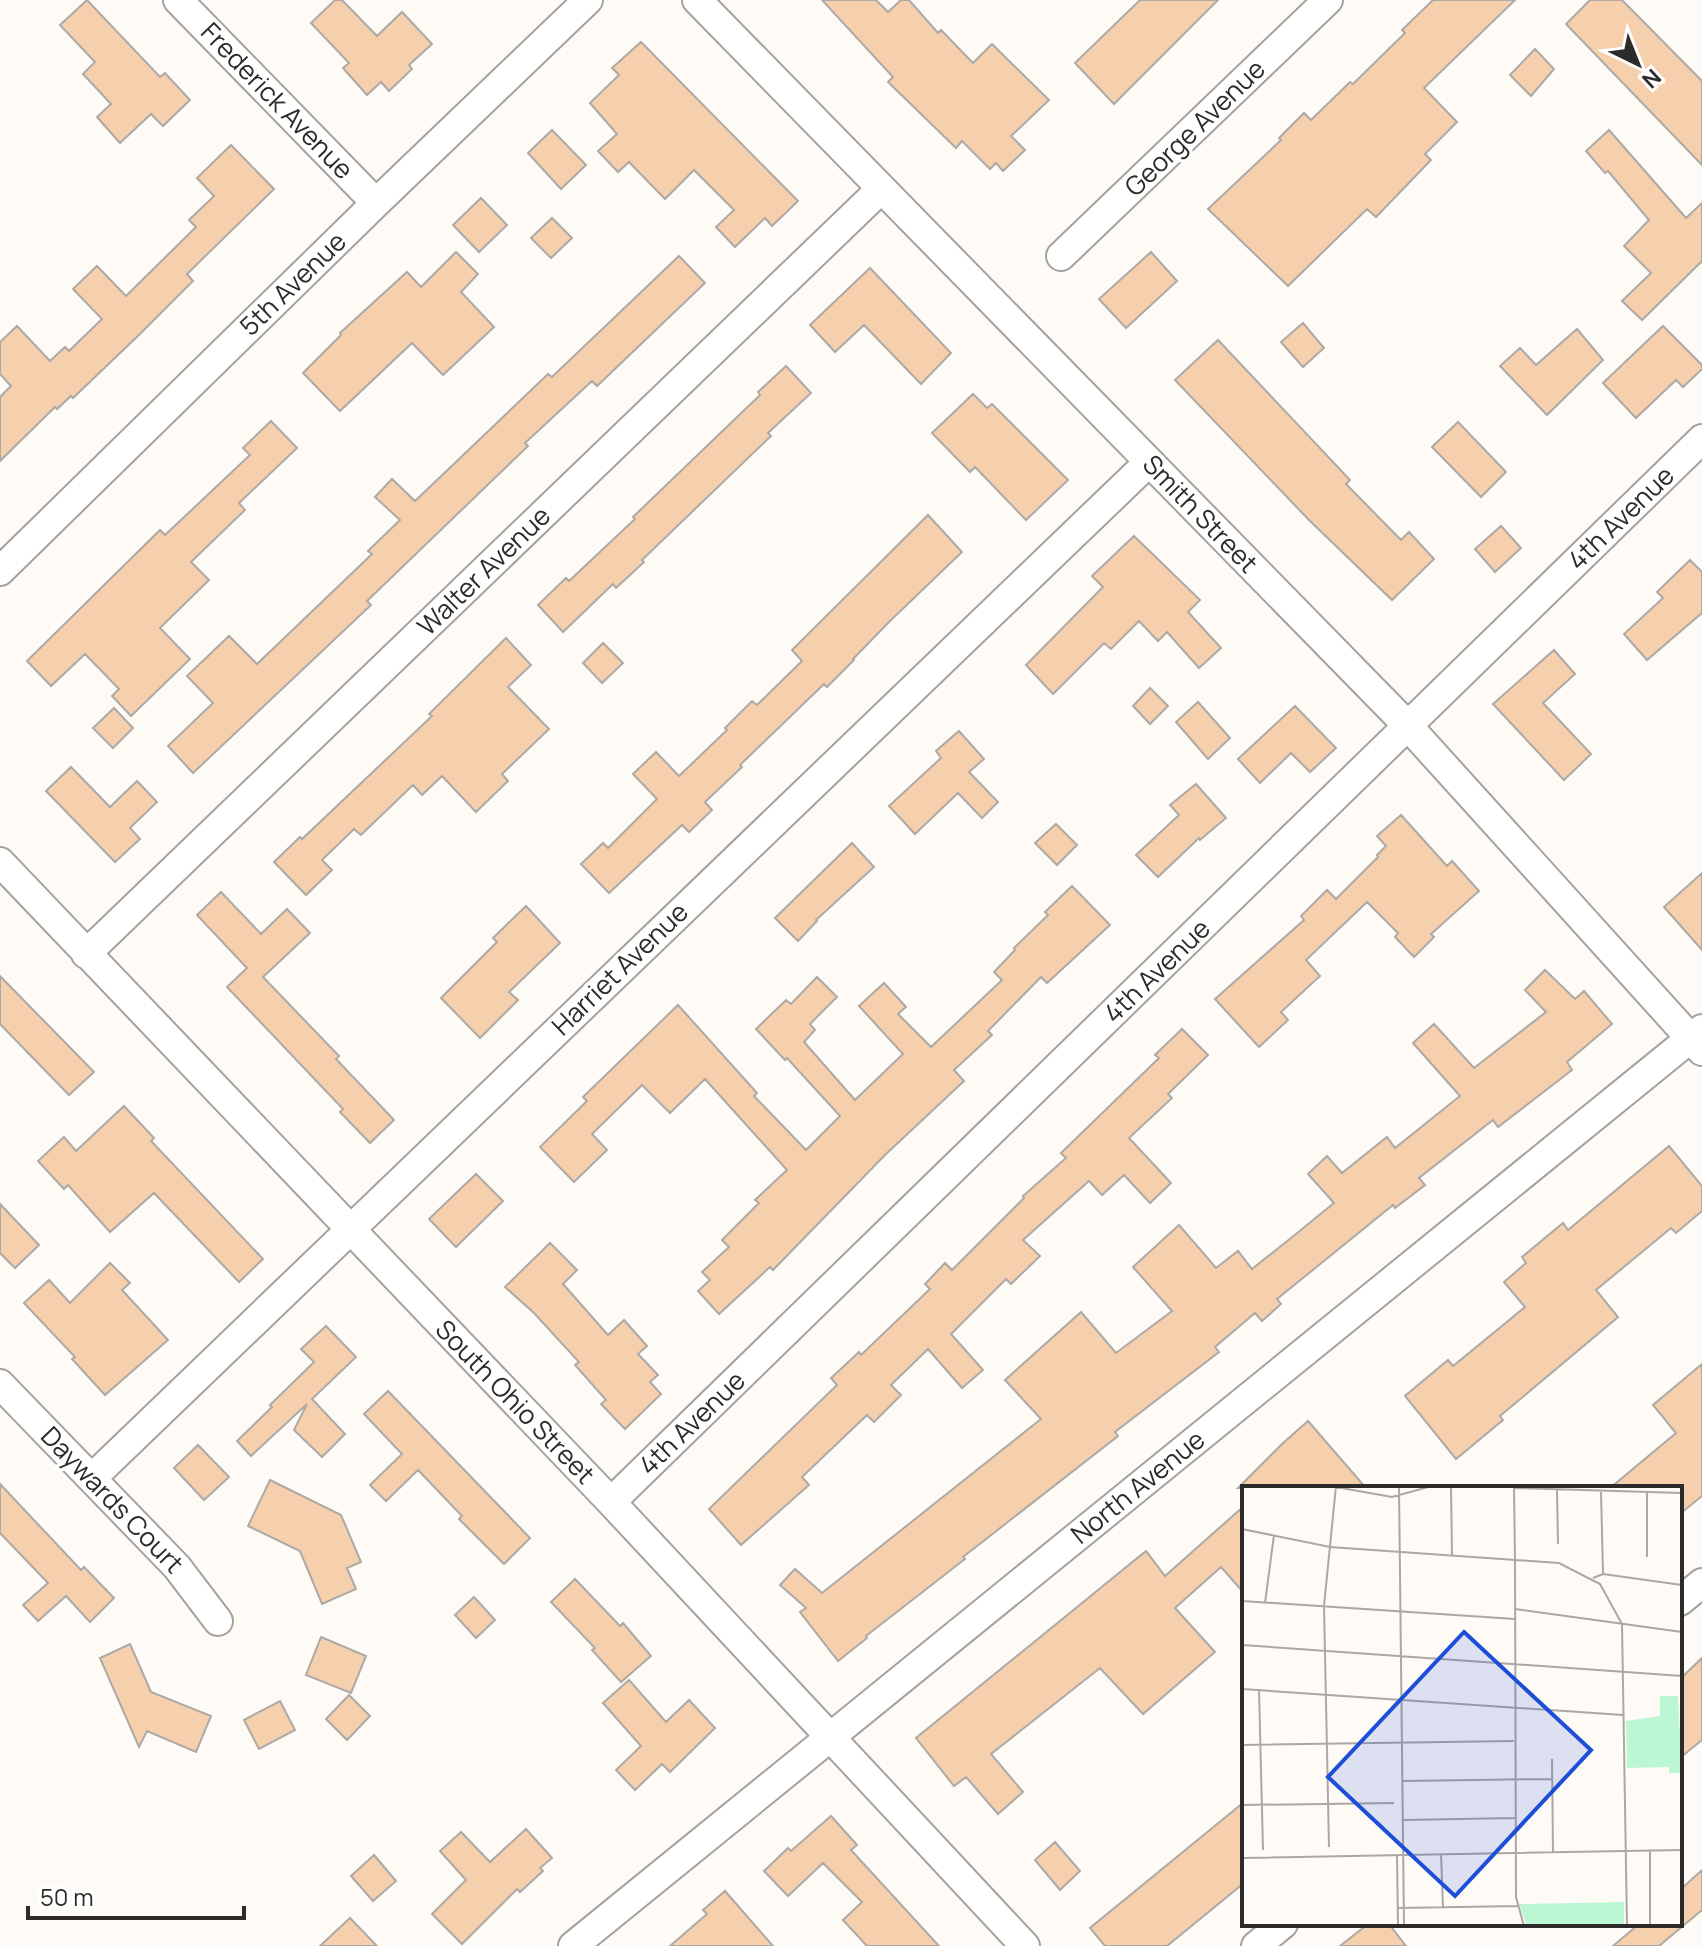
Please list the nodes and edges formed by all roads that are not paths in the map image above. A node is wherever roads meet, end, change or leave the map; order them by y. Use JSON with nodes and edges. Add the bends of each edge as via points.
{"nodes":[{"id":1,"x":178,"y":0,"type":"edge"},
{"id":2,"x":588,"y":0,"type":"edge"},
{"id":3,"x":697,"y":0,"type":"edge"},
{"id":4,"x":1328,"y":0,"type":"edge"},
{"id":5,"x":881,"y":189,"type":"junction"},
{"id":6,"x":376,"y":203,"type":"junction"},
{"id":7,"x":1061,"y":256,"type":"dead end"},
{"id":8,"x":1702,"y":439,"type":"edge"},
{"id":9,"x":1149,"y":462,"type":"junction"},
{"id":10,"x":0,"y":571,"type":"edge"},
{"id":11,"x":1408,"y":726,"type":"junction"},
{"id":12,"x":0,"y":862,"type":"edge"},
{"id":13,"x":86,"y":954,"type":"junction"},
{"id":14,"x":1698,"y":1039,"type":"edge"},
{"id":15,"x":349,"y":1229,"type":"junction"},
{"id":16,"x":0,"y":1384,"type":"edge"},
{"id":17,"x":92,"y":1478,"type":"junction"},
{"id":18,"x":611,"y":1502,"type":"junction"},
{"id":19,"x":1702,"y":1583,"type":"edge"},
{"id":20,"x":1682,"y":1599,"type":"edge"},
{"id":21,"x":218,"y":1621,"type":"dead end"},
{"id":22,"x":830,"y":1738,"type":"junction"},
{"id":23,"x":1281,"y":1926,"type":"edge"},
{"id":24,"x":573,"y":1946,"type":"edge"},
{"id":25,"x":1025,"y":1946,"type":"edge"},
{"id":26,"x":1256,"y":1946,"type":"edge"}],
"edges":[{"from":1,"to":6,"type":"street","name":"Frederick Avenue"},
{"from":2,"to":6,"type":"street","name":"5th Avenue"},
{"from":3,"to":5,"type":"street","name":"Smith Street"},
{"from":4,"to":7,"type":"street","name":"George Avenue"},
{"from":5,"to":9,"type":"street","name":"Smith Street"},
{"from":5,"to":13,"type":"street","name":"Walter Avenue"},
{"from":6,"to":10,"type":"street","name":"5th Avenue"},
{"from":8,"to":11,"type":"street","name":"4th Avenue"},
{"from":9,"to":11,"type":"street","name":"Smith Street"},
{"from":9,"to":15,"type":"street","name":"Harriet Avenue"},
{"from":11,"to":14,"type":"street","name":"Smith Street"},
{"from":11,"to":18,"type":"street","name":"4th Avenue"},
{"from":12,"to":13,"type":"street","name":"South Ohio Street"},
{"from":13,"to":15,"type":"street","name":"South Ohio Street"},
{"from":14,"to":22,"type":"street","name":"North Avenue"},
{"from":15,"to":17,"type":"street","name":"Harriet Avenue"},
{"from":15,"to":18,"type":"street","name":"South Ohio Street"},
{"from":16,"to":17,"type":"street","name":"Daywards Court"},
{"from":17,"to":21,"type":"street","name":"Daywards Court","via":[[177,1567]]},
{"from":18,"to":22,"type":"street","name":"South Ohio Street"},
{"from":19,"to":20,"type":"street"},
{"from":22,"to":24,"type":"street","name":"North Avenue"},
{"from":22,"to":25,"type":"street","name":"South Ohio Street"},
{"from":23,"to":26,"type":"street"}]}
